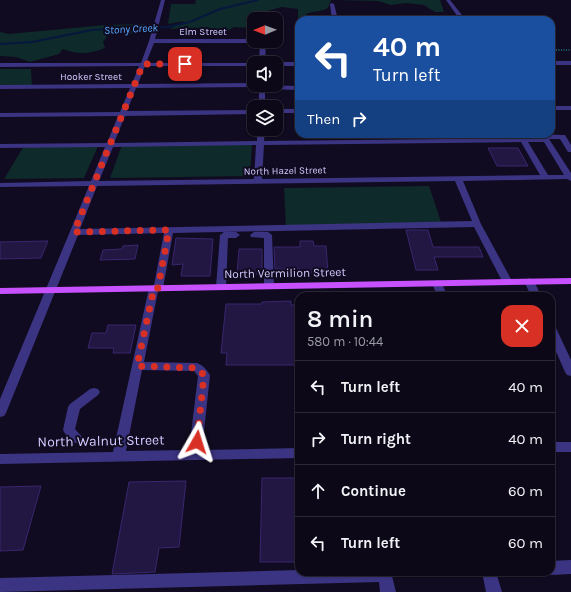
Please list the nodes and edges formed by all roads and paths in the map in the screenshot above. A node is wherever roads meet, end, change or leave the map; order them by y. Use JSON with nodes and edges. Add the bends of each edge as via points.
{"nodes":[{"id":1,"x":163,"y":0,"type":"edge"},
{"id":2,"x":449,"y":0,"type":"edge"},
{"id":3,"x":332,"y":4,"type":"dead end"},
{"id":4,"x":334,"y":16,"type":"edge"},
{"id":5,"x":460,"y":16,"type":"edge"},
{"id":6,"x":152,"y":41,"type":"junction"},
{"id":7,"x":247,"y":41,"type":"edge"},
{"id":8,"x":555,"y":50,"type":"edge"},
{"id":9,"x":571,"y":50,"type":"edge"},
{"id":10,"x":555,"y":63,"type":"edge"},
{"id":11,"x":571,"y":63,"type":"edge"},
{"id":12,"x":143,"y":64,"type":"junction"},
{"id":13,"x":247,"y":64,"type":"edge"},
{"id":14,"x":283,"y":64,"type":"edge"},
{"id":15,"x":295,"y":64,"type":"edge"},
{"id":16,"x":0,"y":65,"type":"edge"},
{"id":17,"x":247,"y":85,"type":"edge"},
{"id":18,"x":134,"y":86,"type":"junction"},
{"id":19,"x":0,"y":87,"type":"edge"},
{"id":20,"x":283,"y":87,"type":"edge"},
{"id":21,"x":295,"y":88,"type":"edge"},
{"id":22,"x":555,"y":108,"type":"edge"},
{"id":23,"x":571,"y":108,"type":"edge"},
{"id":24,"x":283,"y":111,"type":"edge"},
{"id":25,"x":295,"y":111,"type":"edge"},
{"id":26,"x":247,"y":112,"type":"edge"},
{"id":27,"x":123,"y":113,"type":"junction"},
{"id":28,"x":0,"y":115,"type":"edge"},
{"id":29,"x":261,"y":136,"type":"edge"},
{"id":30,"x":555,"y":136,"type":"edge"},
{"id":31,"x":537,"y":138,"type":"edge"},
{"id":32,"x":545,"y":138,"type":"edge"},
{"id":33,"x":523,"y":140,"type":"junction"},
{"id":34,"x":260,"y":144,"type":"junction"},
{"id":35,"x":0,"y":146,"type":"edge"},
{"id":36,"x":110,"y":146,"type":"junction"},
{"id":37,"x":571,"y":150,"type":"edge"},
{"id":38,"x":546,"y":178,"type":"junction"},
{"id":39,"x":571,"y":178,"type":"edge"},
{"id":40,"x":458,"y":179,"type":"junction"},
{"id":41,"x":258,"y":182,"type":"junction"},
{"id":42,"x":95,"y":184,"type":"junction"},
{"id":43,"x":0,"y":185,"type":"edge"},
{"id":44,"x":476,"y":224,"type":"junction"},
{"id":45,"x":169,"y":230,"type":"junction"},
{"id":46,"x":74,"y":232,"type":"junction"},
{"id":47,"x":507,"y":281,"type":"junction"},
{"id":48,"x":529,"y":281,"type":"junction"},
{"id":49,"x":571,"y":281,"type":"edge"},
{"id":50,"x":437,"y":283,"type":"junction"},
{"id":51,"x":269,"y":286,"type":"junction"},
{"id":52,"x":221,"y":287,"type":"junction"},
{"id":53,"x":156,"y":288,"type":"junction"},
{"id":54,"x":50,"y":290,"type":"junction"},
{"id":55,"x":0,"y":291,"type":"edge"},
{"id":56,"x":440,"y":292,"type":"edge"},
{"id":57,"x":534,"y":292,"type":"edge"},
{"id":58,"x":555,"y":337,"type":"edge"},
{"id":59,"x":137,"y":366,"type":"junction"},
{"id":60,"x":571,"y":372,"type":"edge"},
{"id":61,"x":94,"y":392,"type":"dead end"},
{"id":62,"x":0,"y":413,"type":"edge"},
{"id":63,"x":80,"y":440,"type":"dead end"},
{"id":64,"x":555,"y":447,"type":"edge"},
{"id":65,"x":571,"y":447,"type":"edge"},
{"id":66,"x":295,"y":453,"type":"edge"},
{"id":67,"x":195,"y":455,"type":"junction"},
{"id":68,"x":118,"y":457,"type":"junction"},
{"id":69,"x":0,"y":459,"type":"edge"},
{"id":70,"x":571,"y":567,"type":"edge"},
{"id":71,"x":555,"y":568,"type":"edge"},
{"id":72,"x":347,"y":576,"type":"edge"},
{"id":73,"x":386,"y":576,"type":"edge"},
{"id":74,"x":490,"y":576,"type":"edge"},
{"id":75,"x":0,"y":585,"type":"edge"},
{"id":76,"x":388,"y":592,"type":"edge"},
{"id":77,"x":494,"y":592,"type":"edge"}],
"edges":[{"from":1,"to":6,"type":"street"},
{"from":2,"to":5,"type":"street"},
{"from":3,"to":4,"type":"street"},
{"from":6,"to":7,"type":"street","name":"Elm Street"},
{"from":6,"to":12,"type":"street"},
{"from":8,"to":9,"type":"path"},
{"from":10,"to":11,"type":"street"},
{"from":12,"to":13,"type":"street"},
{"from":12,"to":16,"type":"street"},
{"from":12,"to":18,"type":"street"},
{"from":14,"to":15,"type":"street"},
{"from":17,"to":18,"type":"street","name":"Hooker Street"},
{"from":18,"to":19,"type":"street","name":"Hooker Street"},
{"from":18,"to":27,"type":"street"},
{"from":20,"to":21,"type":"street","name":"Hooker Street"},
{"from":22,"to":23,"type":"street"},
{"from":24,"to":25,"type":"street"},
{"from":26,"to":27,"type":"street"},
{"from":27,"to":28,"type":"street"},
{"from":27,"to":36,"type":"street"},
{"from":29,"to":34,"type":"street"},
{"from":30,"to":37,"type":"street","via":[[562,136]]},
{"from":31,"to":33,"type":"street"},
{"from":32,"to":39,"type":"street"},
{"from":33,"to":34,"type":"street"},
{"from":33,"to":38,"type":"street"},
{"from":34,"to":36,"type":"street"},
{"from":34,"to":41,"type":"street"},
{"from":35,"to":36,"type":"street"},
{"from":36,"to":42,"type":"street"},
{"from":38,"to":39,"type":"street","name":"North Hazel Street"},
{"from":38,"to":40,"type":"street","name":"North Hazel Street"},
{"from":40,"to":41,"type":"street","name":"North Hazel Street"},
{"from":40,"to":44,"type":"street"},
{"from":41,"to":42,"type":"street","name":"North Hazel Street"},
{"from":42,"to":43,"type":"street","name":"North Hazel Street"},
{"from":42,"to":46,"type":"street"},
{"from":44,"to":45,"type":"street"},
{"from":44,"to":47,"type":"street"},
{"from":45,"to":46,"type":"street"},
{"from":45,"to":53,"type":"street"},
{"from":46,"to":54,"type":"street"},
{"from":47,"to":48,"type":"main road","name":"North Vermilion Street"},
{"from":47,"to":50,"type":"main road","name":"North Vermilion Street"},
{"from":48,"to":49,"type":"main road","name":"North Vermilion Street"},
{"from":48,"to":57,"type":"street"},
{"from":50,"to":51,"type":"main road","name":"North Vermilion Street"},
{"from":50,"to":56,"type":"street"},
{"from":51,"to":52,"type":"main road","name":"North Vermilion Street"},
{"from":51,"to":52,"type":"street","via":[[268,235],[224,235]]},
{"from":52,"to":53,"type":"main road","name":"North Vermilion Street"},
{"from":53,"to":54,"type":"main road","name":"North Vermilion Street"},
{"from":53,"to":59,"type":"street"},
{"from":54,"to":55,"type":"main road","name":"North Vermilion Street"},
{"from":54,"to":62,"type":"street"},
{"from":58,"to":60,"type":"street"},
{"from":59,"to":67,"type":"street","via":[[197,368],[204,375]]},
{"from":59,"to":68,"type":"street"},
{"from":61,"to":63,"type":"street","via":[[74,407],[69,430]]},
{"from":64,"to":65,"type":"street"},
{"from":66,"to":67,"type":"street","name":"North Walnut Street"},
{"from":67,"to":68,"type":"street","name":"North Walnut Street"},
{"from":68,"to":69,"type":"street","name":"North Walnut Street"},
{"from":70,"to":71,"type":"street"},
{"from":72,"to":75,"type":"street"},
{"from":73,"to":76,"type":"street"},
{"from":74,"to":77,"type":"street"}]}
